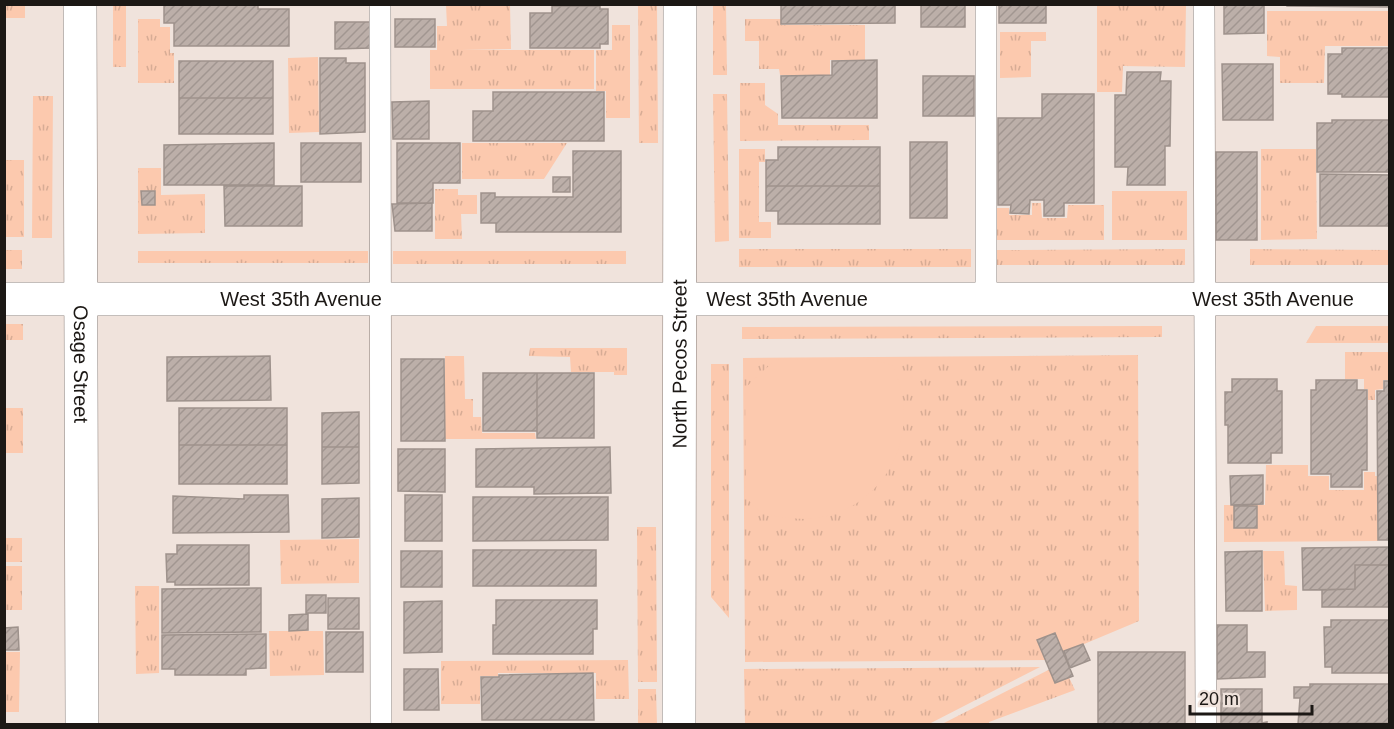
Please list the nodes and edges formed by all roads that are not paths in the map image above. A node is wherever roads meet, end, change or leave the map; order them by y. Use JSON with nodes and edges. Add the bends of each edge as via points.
{"nodes":[{"id":1,"x":80,"y":4,"type":"edge"},
{"id":2,"x":380,"y":4,"type":"edge"},
{"id":3,"x":680,"y":4,"type":"edge"},
{"id":4,"x":986,"y":4,"type":"edge"},
{"id":5,"x":1204,"y":4,"type":"edge"},
{"id":6,"x":81,"y":298,"type":"junction"},
{"id":7,"x":4,"y":299,"type":"edge"},
{"id":8,"x":380,"y":299,"type":"junction"},
{"id":9,"x":986,"y":299,"type":"junction"},
{"id":10,"x":1205,"y":299,"type":"junction"},
{"id":11,"x":1389,"y":299,"type":"edge"},
{"id":12,"x":681,"y":300,"type":"junction"},
{"id":13,"x":82,"y":724,"type":"edge"},
{"id":14,"x":381,"y":724,"type":"edge"},
{"id":15,"x":680,"y":724,"type":"edge"},
{"id":16,"x":1206,"y":724,"type":"edge"}],
"edges":[{"from":1,"to":6,"type":"street","name":"Osage Street"},
{"from":2,"to":8,"type":"lane"},
{"from":3,"to":12,"type":"street","name":"North Pecos Street"},
{"from":4,"to":9,"type":"lane"},
{"from":5,"to":10,"type":"lane"},
{"from":6,"to":7,"type":"street","name":"West 35th Avenue"},
{"from":6,"to":8,"type":"street","name":"West 35th Avenue"},
{"from":6,"to":13,"type":"street","name":"Osage Street"},
{"from":8,"to":12,"type":"street","name":"West 35th Avenue"},
{"from":8,"to":14,"type":"lane"},
{"from":9,"to":10,"type":"street","name":"West 35th Avenue"},
{"from":9,"to":12,"type":"street","name":"West 35th Avenue"},
{"from":10,"to":11,"type":"street","name":"West 35th Avenue"},
{"from":10,"to":16,"type":"lane"},
{"from":12,"to":15,"type":"street","name":"North Pecos Street"}]}
